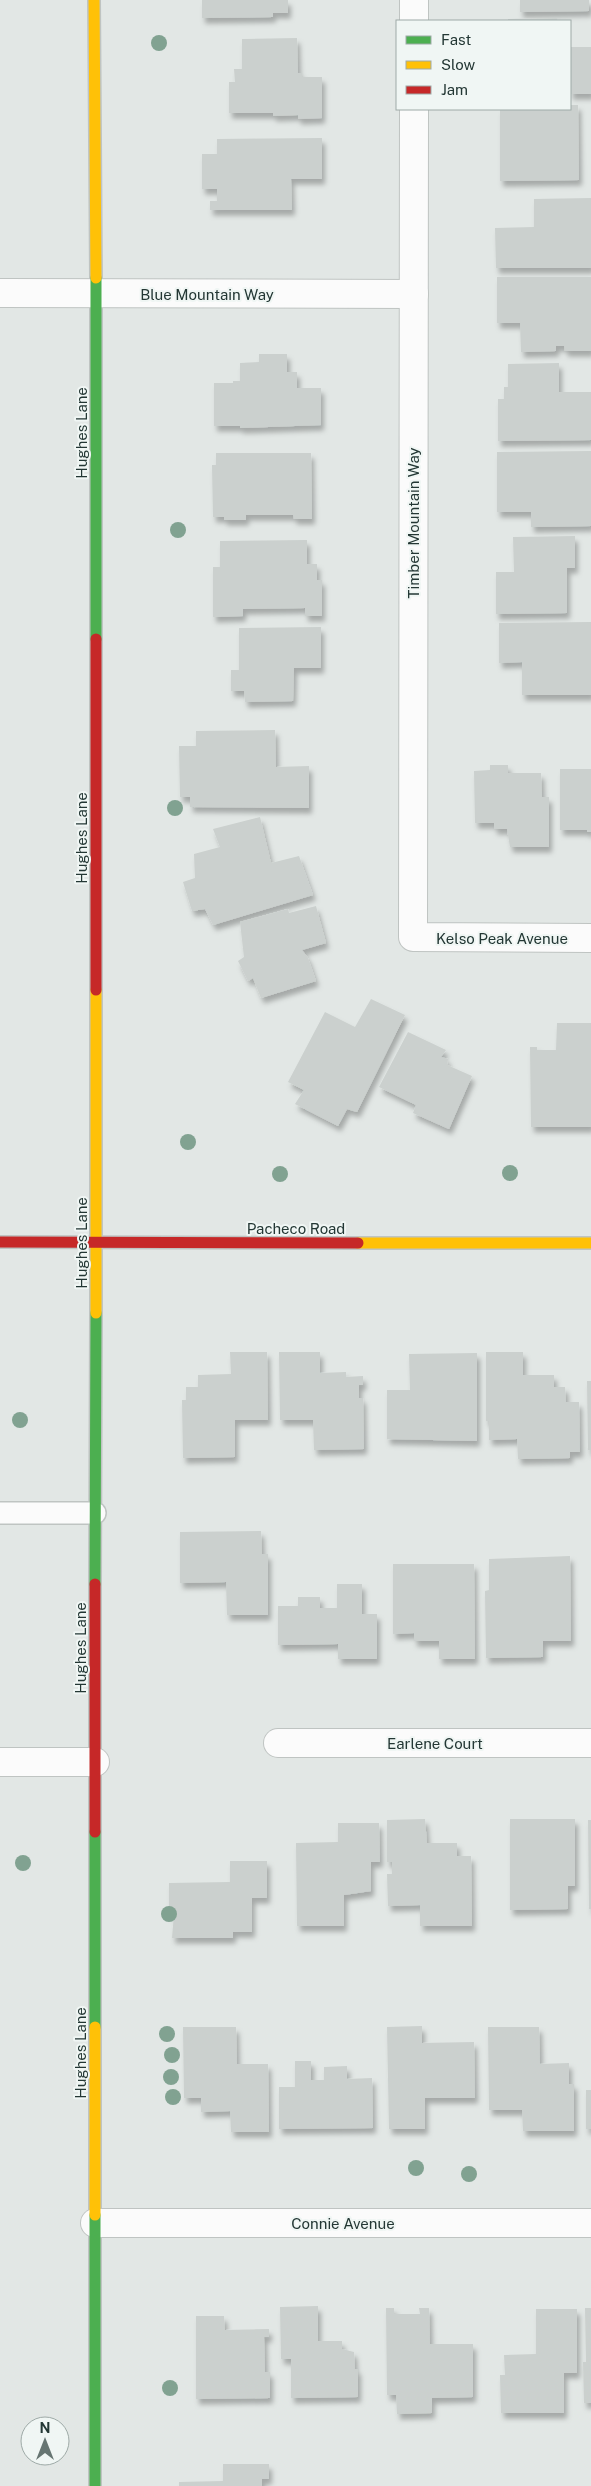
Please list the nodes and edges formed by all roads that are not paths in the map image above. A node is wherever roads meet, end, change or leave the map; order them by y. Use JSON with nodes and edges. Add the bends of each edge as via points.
{"nodes":[{"id":1,"x":94,"y":0,"type":"edge"},
{"id":2,"x":414,"y":0,"type":"edge"},
{"id":3,"x":414,"y":20,"type":"edge"},
{"id":4,"x":414,"y":110,"type":"edge"},
{"id":5,"x":0,"y":293,"type":"edge"},
{"id":6,"x":96,"y":294,"type":"junction"},
{"id":7,"x":414,"y":294,"type":"junction"},
{"id":8,"x":413,"y":937,"type":"joint"},
{"id":9,"x":591,"y":938,"type":"edge"},
{"id":10,"x":0,"y":1242,"type":"edge"},
{"id":11,"x":96,"y":1242,"type":"junction"},
{"id":12,"x":591,"y":1243,"type":"edge"},
{"id":13,"x":0,"y":1513,"type":"edge"},
{"id":14,"x":95,"y":1513,"type":"junction"},
{"id":15,"x":278,"y":1743,"type":"dead end"},
{"id":16,"x":591,"y":1743,"type":"edge"},
{"id":17,"x":0,"y":1762,"type":"edge"},
{"id":18,"x":95,"y":1762,"type":"junction"},
{"id":19,"x":95,"y":2223,"type":"junction"},
{"id":20,"x":591,"y":2223,"type":"edge"},
{"id":21,"x":95,"y":2486,"type":"edge"}],
"edges":[{"from":1,"to":6,"type":"street","name":"Hughes Lane"},
{"from":2,"to":3,"type":"street"},
{"from":4,"to":7,"type":"street","name":"Timber Mountain Way"},
{"from":5,"to":6,"type":"street","name":"Blue Mountain Way"},
{"from":6,"to":7,"type":"street","name":"Blue Mountain Way"},
{"from":6,"to":11,"type":"street","name":"Hughes Lane"},
{"from":7,"to":8,"type":"street","name":"Timber Mountain Way"},
{"from":8,"to":9,"type":"street","name":"Kelso Peak Avenue"},
{"from":10,"to":11,"type":"street","name":"Pacheco Road"},
{"from":11,"to":12,"type":"street","name":"Pacheco Road"},
{"from":11,"to":14,"type":"street","name":"Hughes Lane"},
{"from":13,"to":14,"type":"lane"},
{"from":14,"to":18,"type":"street","name":"Hughes Lane"},
{"from":15,"to":16,"type":"street","name":"Earlene Court"},
{"from":17,"to":18,"type":"street"},
{"from":18,"to":19,"type":"street","name":"Hughes Lane"},
{"from":19,"to":20,"type":"street","name":"Connie Avenue"},
{"from":19,"to":21,"type":"street","name":"Hughes Lane"}]}
